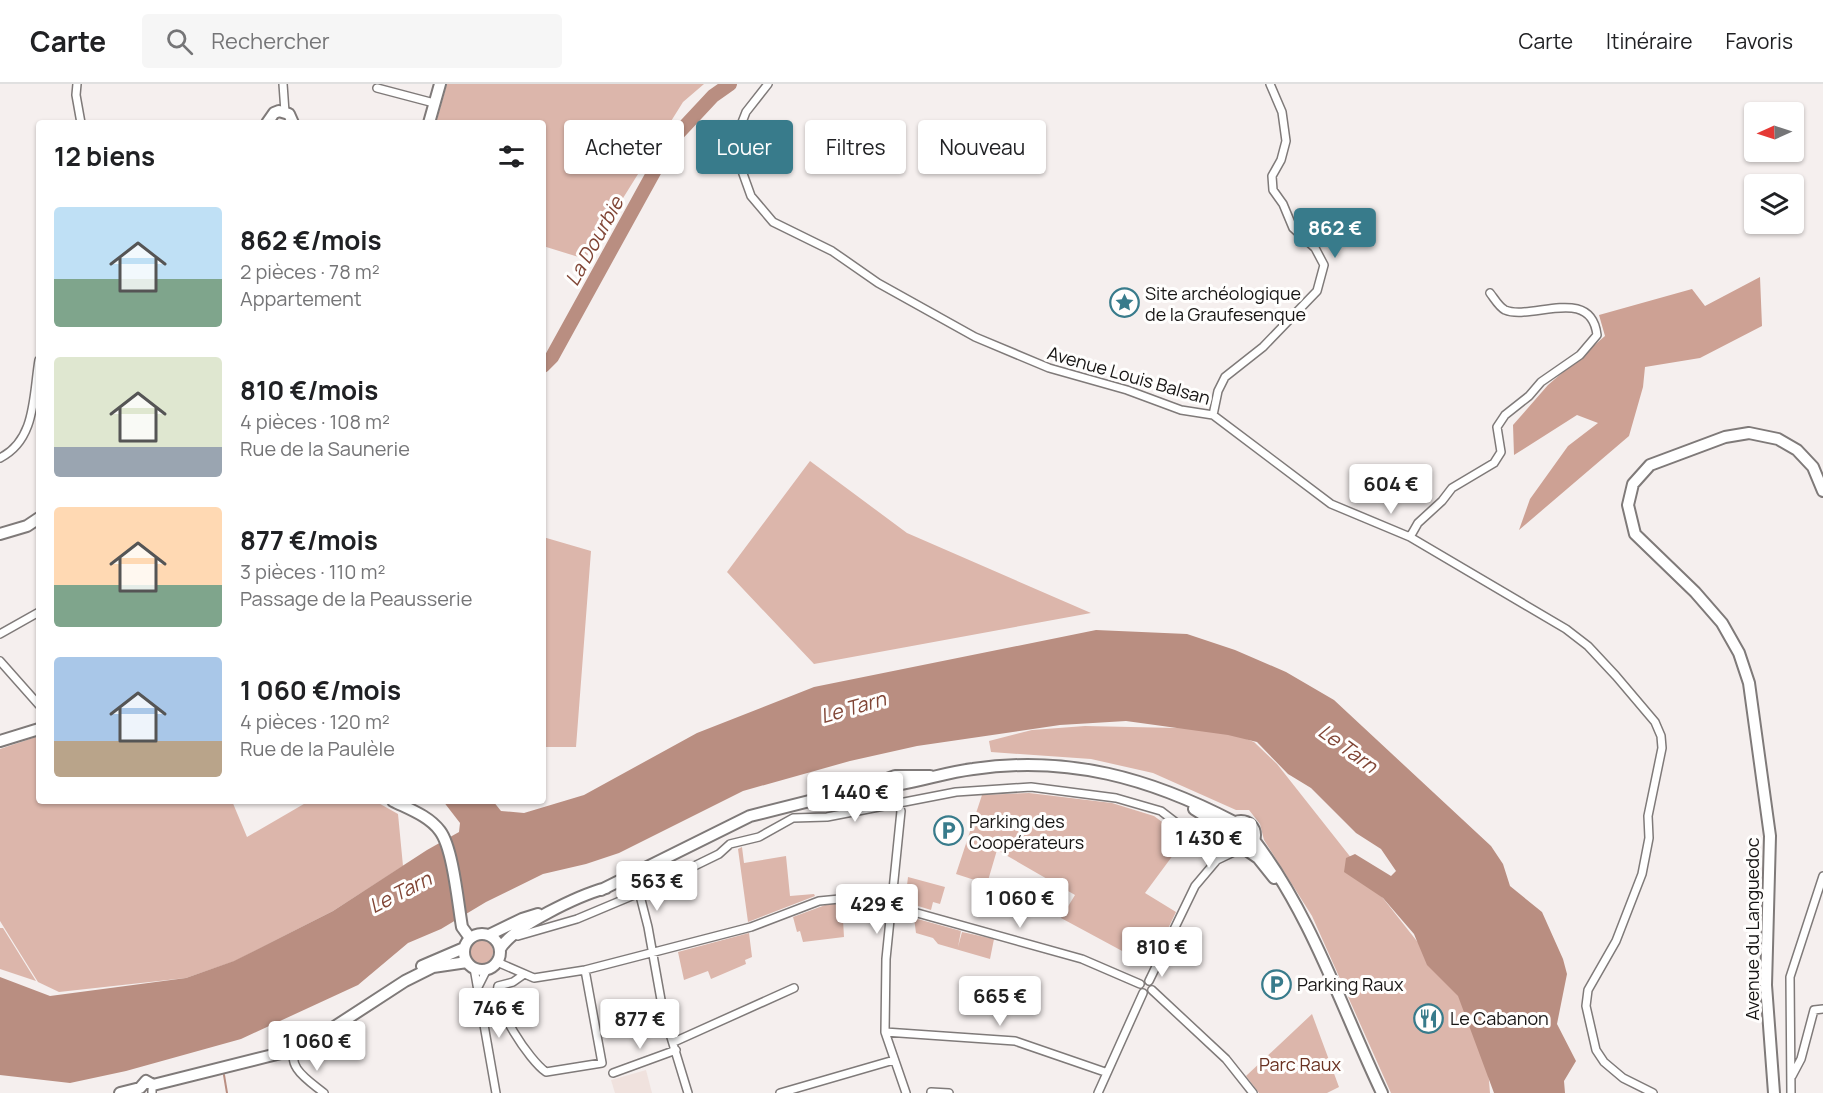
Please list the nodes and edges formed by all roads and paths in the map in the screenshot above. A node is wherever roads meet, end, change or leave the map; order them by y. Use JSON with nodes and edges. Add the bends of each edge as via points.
{"nodes":[{"id":1,"x":77,"y":84,"type":"edge"},
{"id":2,"x":283,"y":84,"type":"edge"},
{"id":3,"x":440,"y":84,"type":"edge"},
{"id":4,"x":768,"y":84,"type":"edge"},
{"id":5,"x":1270,"y":84,"type":"edge"},
{"id":6,"x":377,"y":88,"type":"dead end"},
{"id":7,"x":434,"y":104,"type":"junction"},
{"id":8,"x":285,"y":111,"type":"junction"},
{"id":9,"x":80,"y":120,"type":"edge"},
{"id":10,"x":269,"y":120,"type":"edge"},
{"id":11,"x":291,"y":120,"type":"edge"},
{"id":12,"x":430,"y":120,"type":"edge"},
{"id":13,"x":1490,"y":293,"type":"dead end"},
{"id":14,"x":36,"y":380,"type":"edge"},
{"id":15,"x":1213,"y":416,"type":"junction"},
{"id":16,"x":0,"y":458,"type":"edge"},
{"id":17,"x":1823,"y":491,"type":"edge"},
{"id":18,"x":36,"y":520,"type":"edge"},
{"id":19,"x":0,"y":534,"type":"edge"},
{"id":20,"x":1410,"y":537,"type":"junction"},
{"id":21,"x":36,"y":614,"type":"edge"},
{"id":22,"x":0,"y":634,"type":"edge"},
{"id":23,"x":0,"y":660,"type":"edge"},
{"id":24,"x":36,"y":702,"type":"edge"},
{"id":25,"x":36,"y":730,"type":"edge"},
{"id":26,"x":0,"y":741,"type":"edge"},
{"id":27,"x":896,"y":783,"type":"junction"},
{"id":28,"x":1182,"y":799,"type":"junction"},
{"id":29,"x":898,"y":802,"type":"junction"},
{"id":30,"x":399,"y":804,"type":"edge"},
{"id":31,"x":788,"y":806,"type":"junction"},
{"id":32,"x":766,"y":816,"type":"junction"},
{"id":33,"x":1234,"y":822,"type":"junction"},
{"id":34,"x":738,"y":823,"type":"junction"},
{"id":35,"x":773,"y":827,"type":"junction"},
{"id":36,"x":1226,"y":837,"type":"junction"},
{"id":37,"x":1254,"y":840,"type":"junction"},
{"id":38,"x":1243,"y":849,"type":"junction"},
{"id":39,"x":1207,"y":852,"type":"dead end"},
{"id":40,"x":673,"y":854,"type":"junction"},
{"id":41,"x":1217,"y":860,"type":"junction"},
{"id":42,"x":635,"y":876,"type":"junction"},
{"id":43,"x":1823,"y":876,"type":"edge"},
{"id":44,"x":602,"y":890,"type":"junction"},
{"id":45,"x":639,"y":892,"type":"junction"},
{"id":46,"x":1288,"y":894,"type":"junction"},
{"id":47,"x":892,"y":905,"type":"junction"},
{"id":48,"x":552,"y":911,"type":"junction"},
{"id":49,"x":489,"y":935,"type":"junction"},
{"id":50,"x":518,"y":936,"type":"dead end"},
{"id":51,"x":467,"y":943,"type":"junction"},
{"id":52,"x":500,"y":949,"type":"junction"},
{"id":53,"x":653,"y":953,"type":"junction"},
{"id":54,"x":497,"y":962,"type":"junction"},
{"id":55,"x":470,"y":965,"type":"junction"},
{"id":56,"x":487,"y":969,"type":"junction"},
{"id":57,"x":585,"y":970,"type":"junction"},
{"id":58,"x":523,"y":975,"type":"junction"},
{"id":59,"x":1149,"y":981,"type":"junction"},
{"id":60,"x":1140,"y":984,"type":"junction"},
{"id":61,"x":478,"y":987,"type":"junction"},
{"id":62,"x":794,"y":988,"type":"dead end"},
{"id":63,"x":1152,"y":990,"type":"junction"},
{"id":64,"x":1143,"y":993,"type":"junction"},
{"id":65,"x":1823,"y":1009,"type":"edge"},
{"id":66,"x":885,"y":1032,"type":"junction"},
{"id":67,"x":674,"y":1042,"type":"junction"},
{"id":68,"x":300,"y":1044,"type":"junction"},
{"id":69,"x":676,"y":1050,"type":"junction"},
{"id":70,"x":281,"y":1053,"type":"junction"},
{"id":71,"x":258,"y":1058,"type":"junction"},
{"id":72,"x":894,"y":1060,"type":"junction"},
{"id":73,"x":294,"y":1062,"type":"junction"},
{"id":74,"x":1105,"y":1072,"type":"junction"},
{"id":75,"x":613,"y":1073,"type":"dead end"},
{"id":76,"x":1790,"y":1078,"type":"junction"},
{"id":77,"x":148,"y":1090,"type":"edge"},
{"id":78,"x":931,"y":1092,"type":"edge"},
{"id":79,"x":120,"y":1093,"type":"edge"},
{"id":80,"x":324,"y":1093,"type":"edge"},
{"id":81,"x":496,"y":1093,"type":"edge"},
{"id":82,"x":688,"y":1093,"type":"edge"},
{"id":83,"x":780,"y":1093,"type":"edge"},
{"id":84,"x":906,"y":1093,"type":"edge"},
{"id":85,"x":949,"y":1093,"type":"edge"},
{"id":86,"x":1098,"y":1093,"type":"edge"},
{"id":87,"x":1253,"y":1093,"type":"edge"},
{"id":88,"x":1382,"y":1093,"type":"edge"},
{"id":89,"x":1653,"y":1093,"type":"edge"},
{"id":90,"x":1774,"y":1093,"type":"edge"},
{"id":91,"x":1791,"y":1093,"type":"edge"}],
"edges":[{"from":1,"to":9,"type":"street"},
{"from":2,"to":8,"type":"street"},
{"from":3,"to":7,"type":"main road"},
{"from":4,"to":15,"type":"street","name":"Avenue Louis Balsan","via":[[746,112],[736,147],[752,196],[773,222],[832,251],[879,283],[975,337],[1050,368],[1181,410]]},
{"from":5,"to":15,"type":"street","via":[[1282,112],[1286,141],[1272,177],[1273,190],[1293,228],[1315,248],[1324,266],[1317,291],[1263,347],[1225,377]]},
{"from":6,"to":7,"type":"street"},
{"from":7,"to":12,"type":"main road"},
{"from":8,"to":10,"type":"main road","via":[[274,113]]},
{"from":8,"to":11,"type":"main road"},
{"from":13,"to":20,"type":"street","via":[[1503,310],[1563,309],[1590,315],[1597,335],[1580,355],[1541,382],[1505,415],[1497,427],[1501,452],[1494,463],[1452,488],[1418,523]]},
{"from":14,"to":16,"type":"street","via":[[23,440]]},
{"from":15,"to":20,"type":"street","name":"Avenue Louis Balsan","via":[[1332,504]]},
{"from":17,"to":90,"type":"main road","name":"Avenue du Languedoc","via":[[1813,467],[1797,450],[1778,439],[1749,434],[1725,437],[1663,458],[1641,473],[1629,493],[1628,514],[1635,534],[1710,608],[1739,653],[1752,701],[1771,859],[1766,985]]},
{"from":18,"to":19,"type":"main road"},
{"from":20,"to":89,"type":"street","name":"Avenue Louis Balsan","via":[[1566,629],[1588,646],[1655,722],[1662,748],[1648,816],[1649,838],[1642,874],[1616,941],[1588,990],[1586,1006],[1596,1050],[1604,1062],[1623,1078]]},
{"from":21,"to":22,"type":"street"},
{"from":23,"to":24,"type":"street"},
{"from":25,"to":26,"type":"main road"},
{"from":27,"to":28,"type":"main road","via":[[1002,765],[1059,766],[1116,774]]},
{"from":27,"to":29,"type":"street"},
{"from":27,"to":31,"type":"main road"},
{"from":28,"to":33,"type":"main road"},
{"from":28,"to":36,"type":"main road","via":[[1218,824]]},
{"from":29,"to":35,"type":"street","via":[[827,817],[793,818]]},
{"from":29,"to":39,"type":"street","via":[[976,790],[1031,787],[1116,798],[1161,812],[1200,841]]},
{"from":29,"to":47,"type":"street","via":[[901,810]]},
{"from":30,"to":51,"type":"main road","via":[[426,818],[441,832]]},
{"from":31,"to":32,"type":"main road"},
{"from":31,"to":34,"type":"main road"},
{"from":32,"to":34,"type":"main road"},
{"from":32,"to":35,"type":"street"},
{"from":33,"to":36,"type":"main road"},
{"from":33,"to":37,"type":"main road","via":[[1248,823],[1254,830]]},
{"from":34,"to":40,"type":"main road"},
{"from":35,"to":45,"type":"street","via":[[759,837],[730,844],[718,854]]},
{"from":36,"to":38,"type":"main road","via":[[1232,846]]},
{"from":36,"to":41,"type":"street"},
{"from":37,"to":38,"type":"main road"},
{"from":37,"to":46,"type":"main road","via":[[1272,862]]},
{"from":38,"to":41,"type":"street"},
{"from":38,"to":46,"type":"main road","via":[[1258,858]]},
{"from":40,"to":42,"type":"main road"},
{"from":40,"to":44,"type":"main road"},
{"from":41,"to":59,"type":"street","via":[[1195,886]]},
{"from":42,"to":44,"type":"main road"},
{"from":42,"to":45,"type":"street"},
{"from":43,"to":76,"type":"street","via":[[1790,977]]},
{"from":44,"to":48,"type":"main road"},
{"from":45,"to":50,"type":"street","via":[[577,919]]},
{"from":45,"to":53,"type":"street"},
{"from":46,"to":88,"type":"main road","via":[[1318,947]]},
{"from":47,"to":53,"type":"street","via":[[860,897],[819,901],[751,927]]},
{"from":47,"to":60,"type":"street","via":[[1082,959]]},
{"from":47,"to":66,"type":"street","via":[[886,959]]},
{"from":48,"to":49,"type":"main road","via":[[522,919]]},
{"from":48,"to":52,"type":"main road","via":[[511,934]]},
{"from":49,"to":51,"type":"main road","via":[[479,934]]},
{"from":49,"to":52,"type":"main road"},
{"from":51,"to":55,"type":"main road"},
{"from":51,"to":71,"type":"main road","via":[[418,968],[320,1030]]},
{"from":52,"to":54,"type":"main road"},
{"from":53,"to":57,"type":"street"},
{"from":53,"to":67,"type":"street","via":[[663,1011]]},
{"from":54,"to":56,"type":"main road"},
{"from":54,"to":58,"type":"street"},
{"from":55,"to":56,"type":"main road"},
{"from":55,"to":61,"type":"street"},
{"from":55,"to":68,"type":"main road","via":[[433,968],[405,981],[325,1033]]},
{"from":56,"to":61,"type":"street"},
{"from":57,"to":58,"type":"street","via":[[534,978]]},
{"from":57,"to":58,"type":"street","via":[[602,1063],[556,1072],[546,1072],[537,1066],[496,994],[498,986]]},
{"from":59,"to":60,"type":"street"},
{"from":59,"to":63,"type":"street"},
{"from":60,"to":64,"type":"street"},
{"from":61,"to":81,"type":"street"},
{"from":62,"to":67,"type":"street"},
{"from":63,"to":64,"type":"street"},
{"from":63,"to":87,"type":"street","via":[[1226,1059]]},
{"from":64,"to":74,"type":"street"},
{"from":65,"to":76,"type":"street","via":[[1814,1010],[1801,1059]]},
{"from":66,"to":72,"type":"street"},
{"from":66,"to":74,"type":"street","via":[[1015,1041]]},
{"from":67,"to":69,"type":"street"},
{"from":68,"to":70,"type":"main road"},
{"from":68,"to":73,"type":"street","via":[[295,1049]]},
{"from":69,"to":75,"type":"street"},
{"from":69,"to":82,"type":"street"},
{"from":70,"to":71,"type":"main road"},
{"from":70,"to":73,"type":"street"},
{"from":71,"to":77,"type":"main road"},
{"from":72,"to":83,"type":"street"},
{"from":72,"to":84,"type":"street"},
{"from":73,"to":80,"type":"street","via":[[298,1072]]},
{"from":74,"to":86,"type":"street"},
{"from":76,"to":91,"type":"street"},
{"from":77,"to":79,"type":"main road"},
{"from":78,"to":85,"type":"street"}]}
